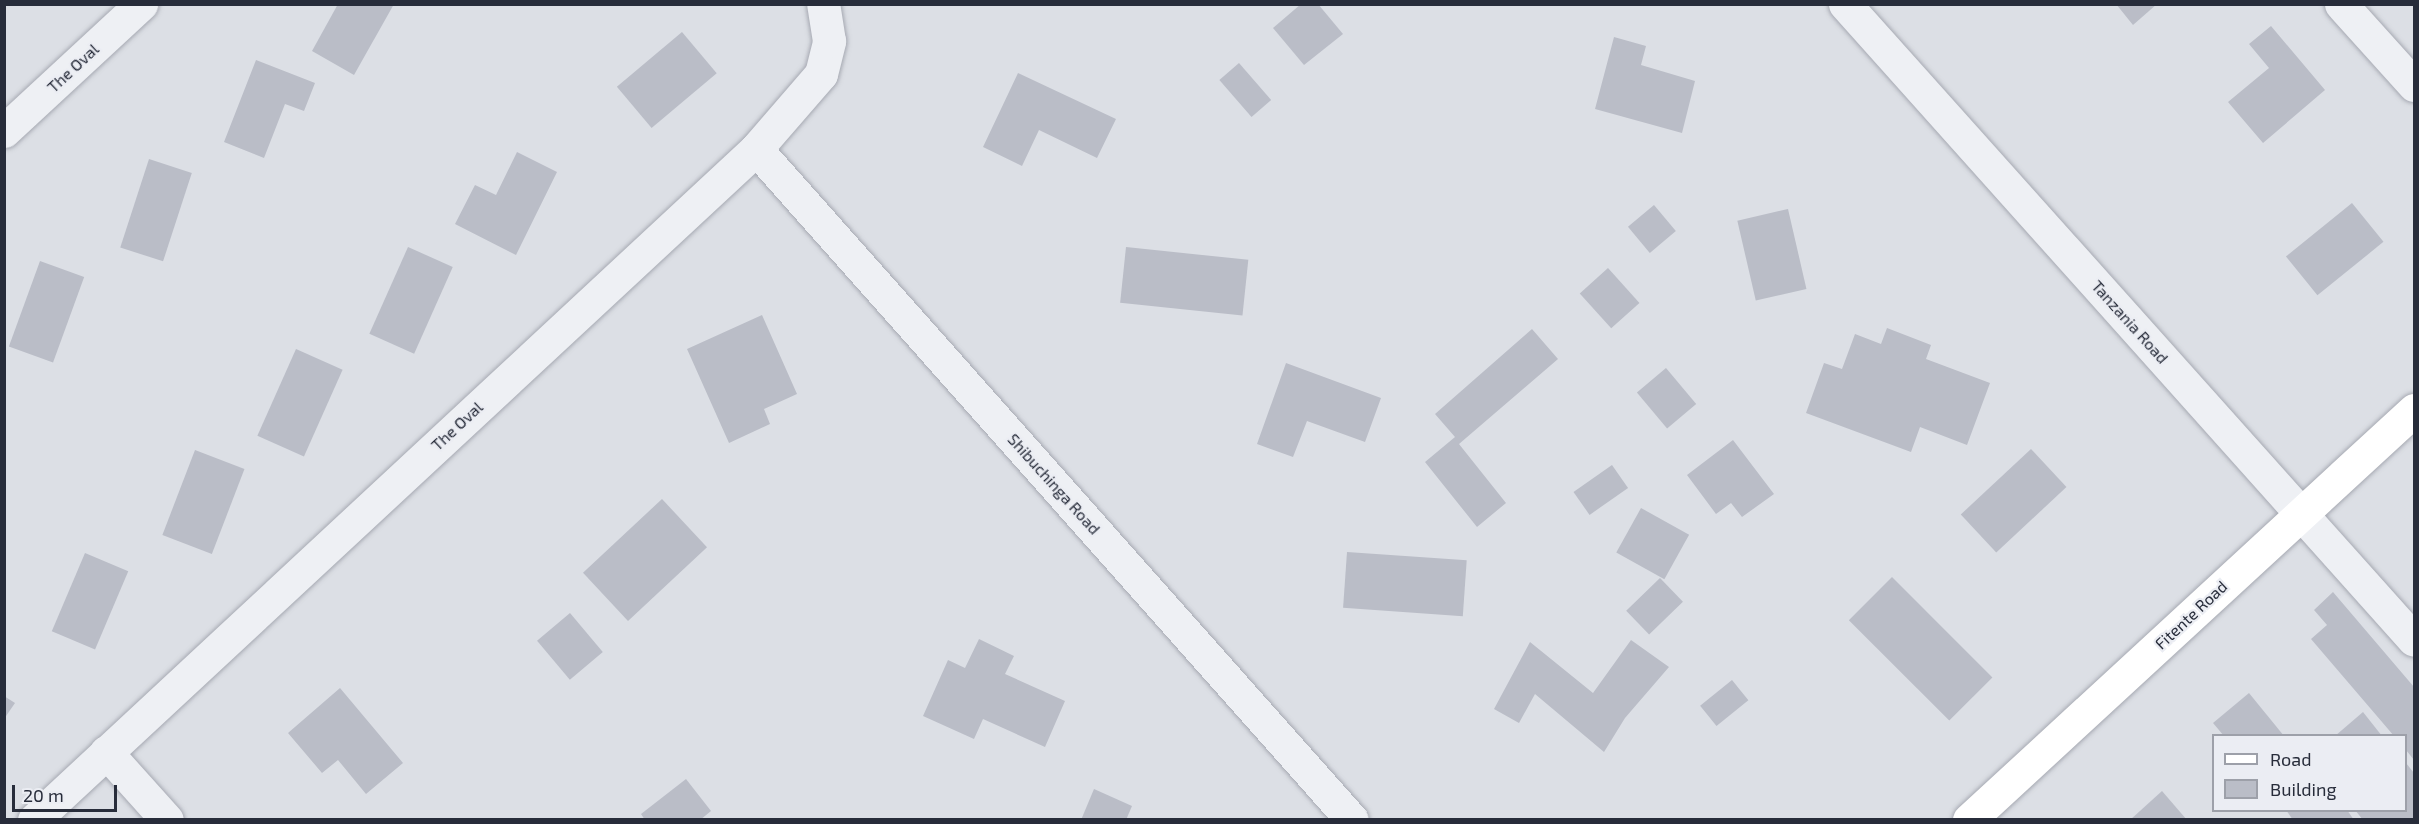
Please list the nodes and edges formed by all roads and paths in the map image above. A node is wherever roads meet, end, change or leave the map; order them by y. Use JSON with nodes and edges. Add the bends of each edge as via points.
{"nodes":[{"id":1,"x":141,"y":4,"type":"edge"},
{"id":2,"x":823,"y":4,"type":"edge"},
{"id":3,"x":1845,"y":4,"type":"edge"},
{"id":4,"x":2341,"y":4,"type":"edge"},
{"id":5,"x":2415,"y":85,"type":"edge"},
{"id":6,"x":4,"y":131,"type":"edge"},
{"id":7,"x":756,"y":149,"type":"junction"},
{"id":8,"x":2415,"y":410,"type":"edge"},
{"id":9,"x":2301,"y":513,"type":"junction"},
{"id":10,"x":2415,"y":640,"type":"edge"},
{"id":11,"x":106,"y":752,"type":"junction"},
{"id":12,"x":34,"y":819,"type":"edge"},
{"id":13,"x":167,"y":819,"type":"edge"},
{"id":14,"x":1352,"y":819,"type":"edge"},
{"id":15,"x":1969,"y":819,"type":"edge"}],
"edges":[{"from":1,"to":6,"type":"street","name":"The Oval"},
{"from":2,"to":7,"type":"street","name":"The Oval","via":[[829,41],[821,74]]},
{"from":3,"to":9,"type":"street","name":"Tanzania Road"},
{"from":4,"to":5,"type":"street"},
{"from":7,"to":11,"type":"street","name":"The Oval"},
{"from":7,"to":14,"type":"street","name":"Shibuchinga Road"},
{"from":8,"to":9,"type":"main road","name":"Fitente Road"},
{"from":9,"to":10,"type":"street","name":"Tanzania Road"},
{"from":9,"to":15,"type":"main road","name":"Fitente Road"},
{"from":11,"to":12,"type":"street","name":"The Oval"},
{"from":11,"to":13,"type":"street"}]}
